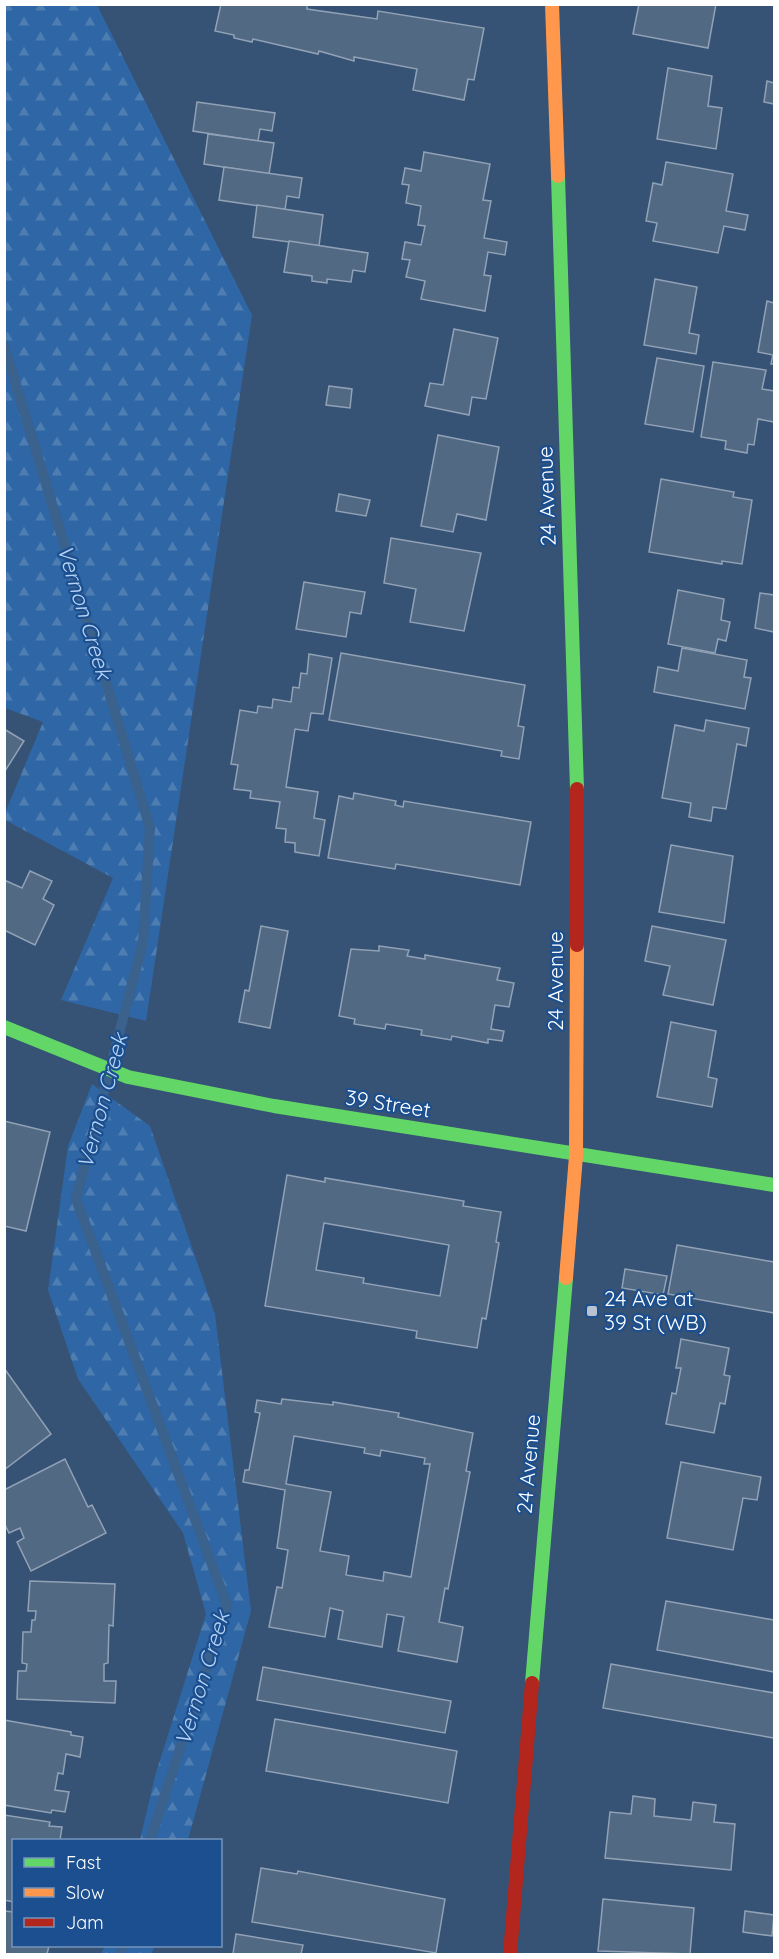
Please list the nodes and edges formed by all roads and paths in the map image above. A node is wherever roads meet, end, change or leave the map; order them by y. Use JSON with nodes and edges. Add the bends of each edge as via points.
{"nodes":[{"id":1,"x":552,"y":4,"type":"edge"},
{"id":2,"x":4,"y":1027,"type":"edge"},
{"id":3,"x":576,"y":1156,"type":"junction"},
{"id":4,"x":774,"y":1185,"type":"edge"},
{"id":5,"x":510,"y":1954,"type":"edge"}],
"edges":[{"from":1,"to":3,"type":"street","name":"24 Avenue","via":[[578,806]]},
{"from":2,"to":3,"type":"street","name":"39 Street","via":[[129,1077],[274,1106]]},
{"from":3,"to":4,"type":"street","name":"39 Street"},
{"from":3,"to":5,"type":"street","name":"24 Avenue"}]}
